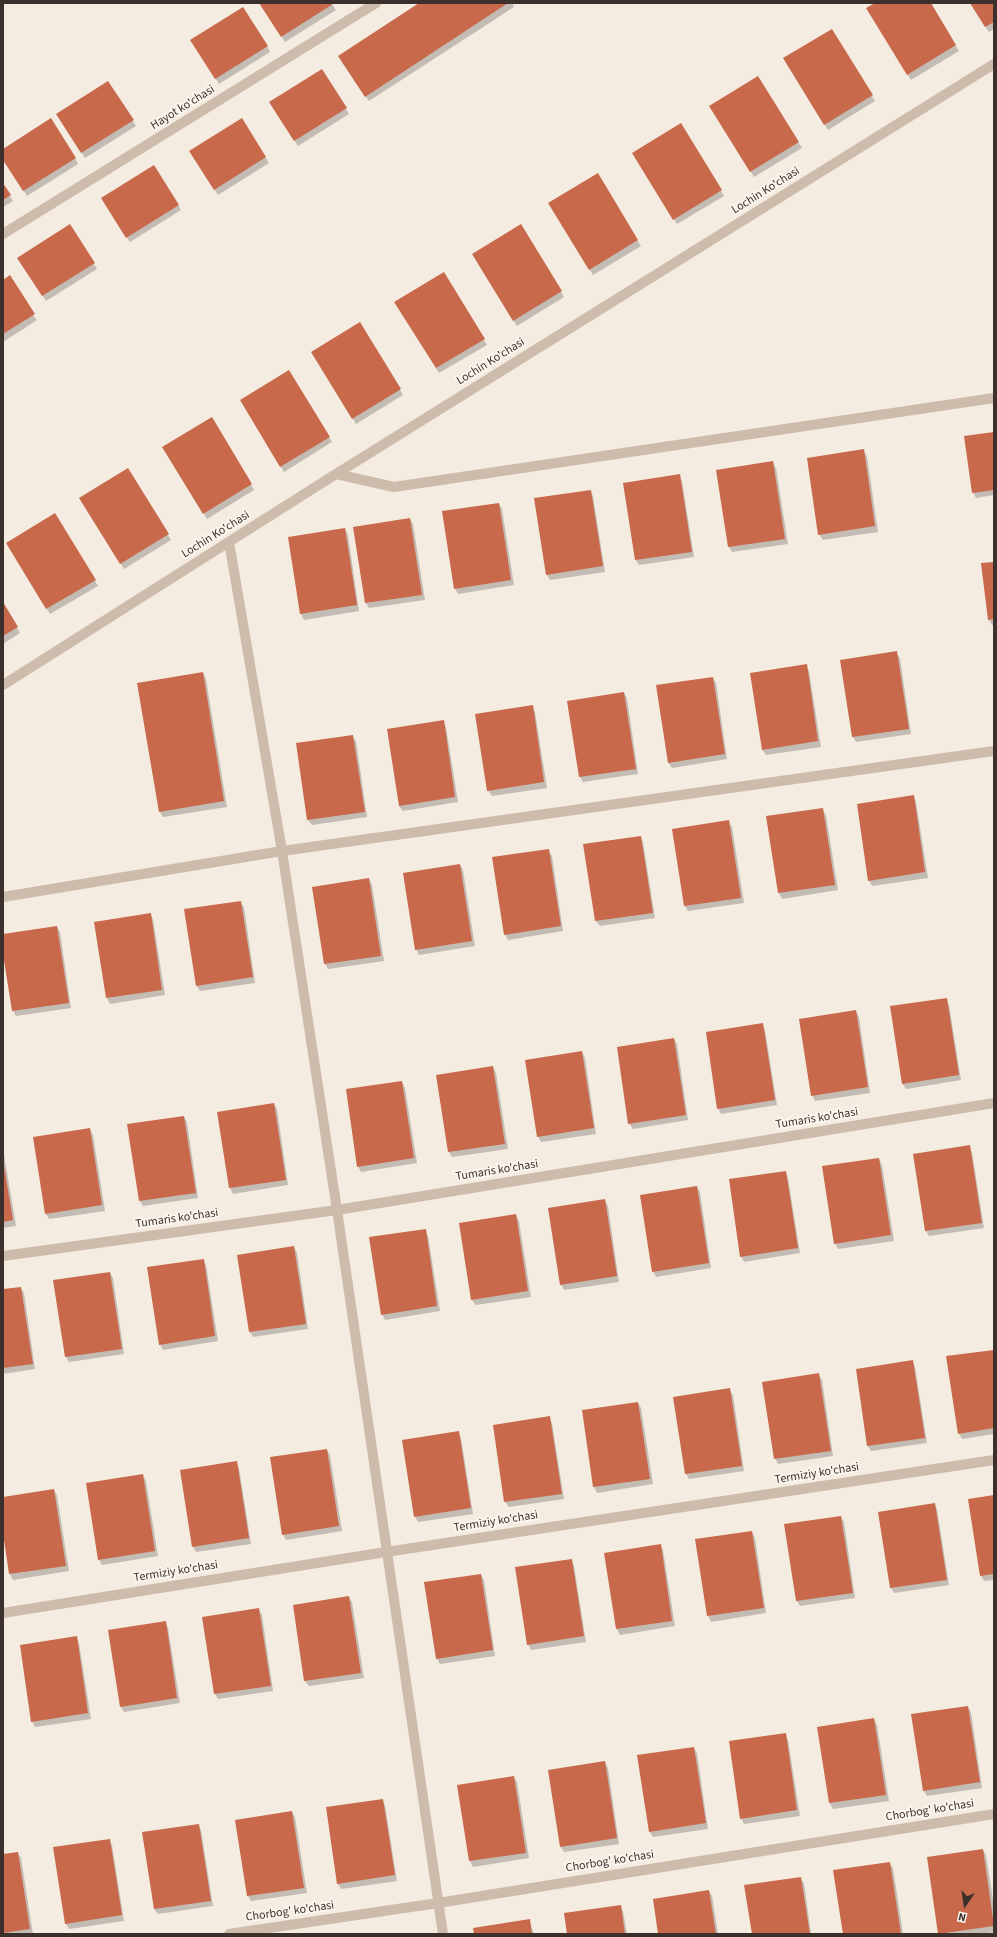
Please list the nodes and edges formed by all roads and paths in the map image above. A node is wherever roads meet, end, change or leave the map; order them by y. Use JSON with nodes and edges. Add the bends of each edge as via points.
{"nodes":[{"id":1,"x":376,"y":3,"type":"edge"},
{"id":2,"x":994,"y":64,"type":"edge"},
{"id":3,"x":3,"y":234,"type":"edge"},
{"id":4,"x":994,"y":398,"type":"edge"},
{"id":5,"x":336,"y":474,"type":"junction"},
{"id":6,"x":229,"y":542,"type":"junction"},
{"id":7,"x":3,"y":685,"type":"edge"},
{"id":8,"x":994,"y":751,"type":"edge"},
{"id":9,"x":282,"y":852,"type":"junction"},
{"id":10,"x":3,"y":897,"type":"edge"},
{"id":11,"x":994,"y":1103,"type":"edge"},
{"id":12,"x":337,"y":1210,"type":"junction"},
{"id":13,"x":3,"y":1256,"type":"edge"},
{"id":14,"x":994,"y":1460,"type":"edge"},
{"id":15,"x":386,"y":1552,"type":"junction"},
{"id":16,"x":3,"y":1613,"type":"edge"},
{"id":17,"x":994,"y":1814,"type":"edge"},
{"id":18,"x":438,"y":1903,"type":"junction"},
{"id":19,"x":229,"y":1934,"type":"edge"},
{"id":20,"x":443,"y":1934,"type":"edge"}],
"edges":[{"from":1,"to":3,"type":"street","name":"Hayot ko'chasi"},
{"from":2,"to":5,"type":"street","name":"Lochin Ko'chasi"},
{"from":4,"to":5,"type":"street","via":[[394,487]]},
{"from":5,"to":6,"type":"street","name":"Lochin Ko'chasi"},
{"from":6,"to":7,"type":"street","name":"Lochin Ko'chasi"},
{"from":6,"to":9,"type":"street"},
{"from":8,"to":9,"type":"street"},
{"from":9,"to":10,"type":"street"},
{"from":9,"to":12,"type":"street"},
{"from":11,"to":12,"type":"street","name":"Tumaris ko'chasi"},
{"from":12,"to":13,"type":"street","name":"Tumaris ko'chasi"},
{"from":12,"to":15,"type":"street"},
{"from":14,"to":15,"type":"street","name":"Termiziy ko'chasi"},
{"from":15,"to":16,"type":"street","name":"Termiziy ko'chasi"},
{"from":15,"to":18,"type":"street"},
{"from":17,"to":18,"type":"street","name":"Chorbog' ko'chasi"},
{"from":18,"to":19,"type":"street","name":"Chorbog' ko'chasi"},
{"from":18,"to":20,"type":"street"}]}
